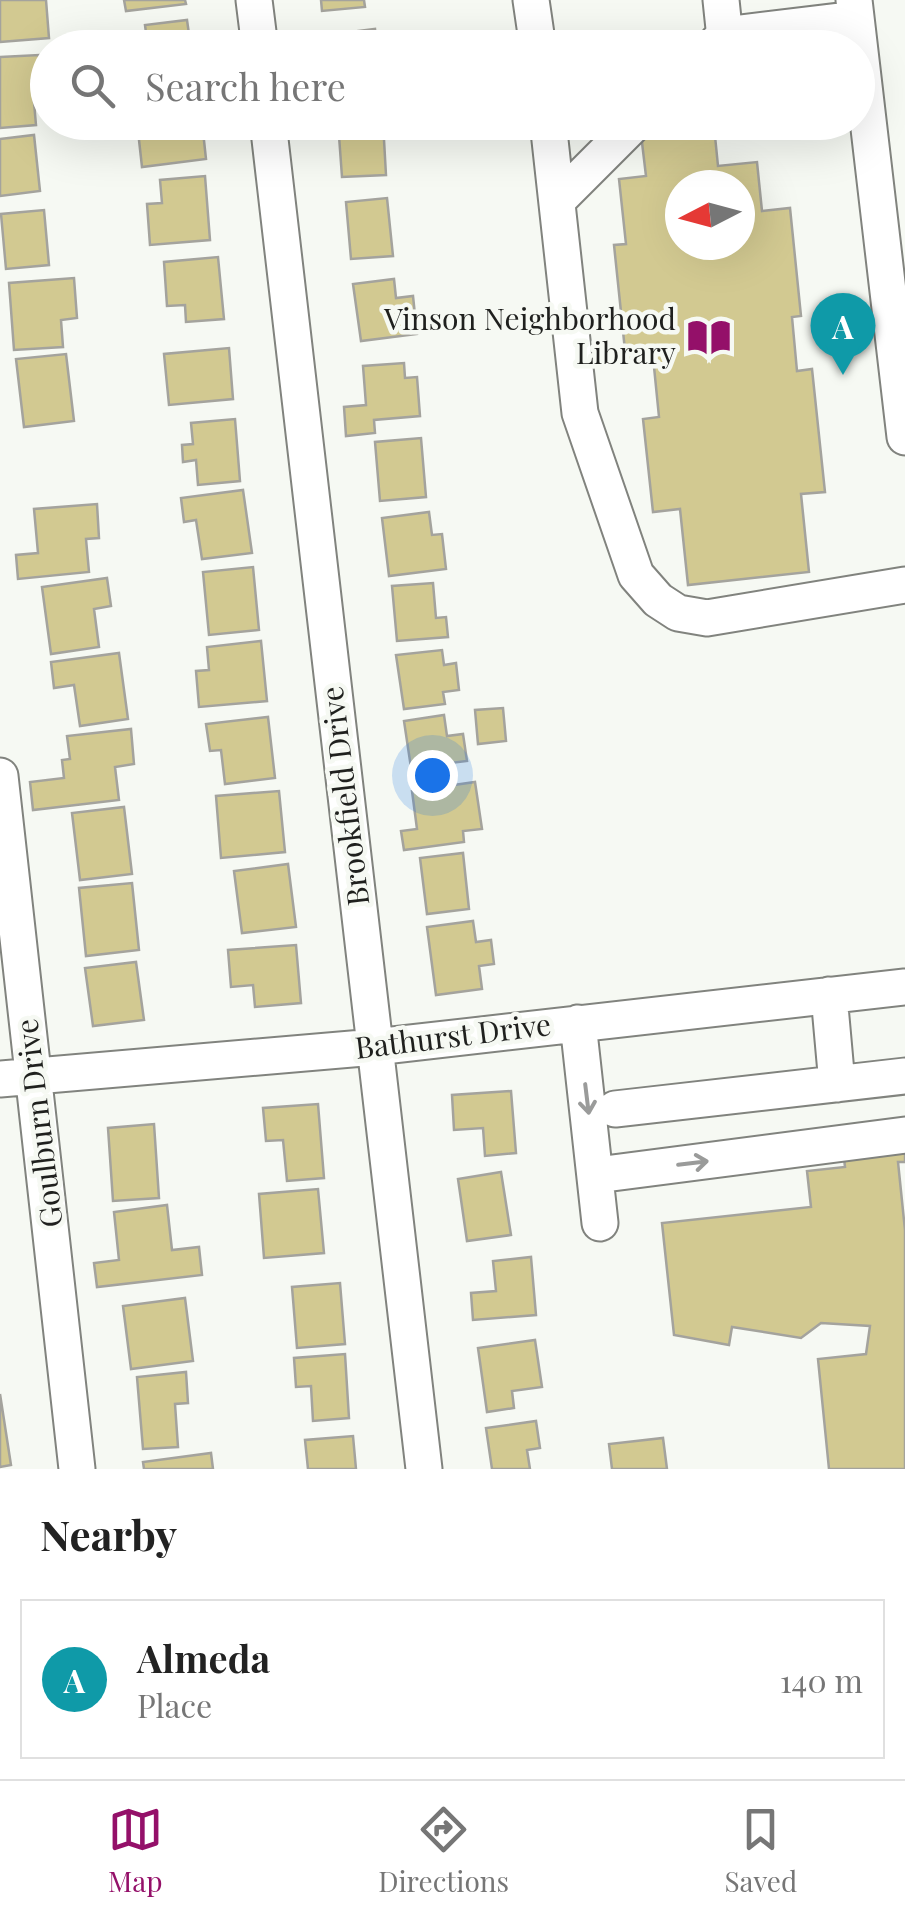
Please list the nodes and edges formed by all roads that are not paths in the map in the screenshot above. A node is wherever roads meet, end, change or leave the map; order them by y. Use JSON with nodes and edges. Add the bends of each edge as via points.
{"nodes":[{"id":1,"x":254,"y":0,"type":"edge"},
{"id":2,"x":531,"y":0,"type":"edge"},
{"id":3,"x":855,"y":10,"type":"edge"},
{"id":4,"x":258,"y":30,"type":"edge"},
{"id":5,"x":535,"y":30,"type":"edge"},
{"id":6,"x":811,"y":30,"type":"edge"},
{"id":7,"x":270,"y":140,"type":"edge"},
{"id":8,"x":550,"y":140,"type":"edge"},
{"id":9,"x":618,"y":140,"type":"edge"},
{"id":10,"x":873,"y":140,"type":"edge"},
{"id":11,"x":558,"y":200,"type":"junction"},
{"id":12,"x":899,"y":333,"type":"edge"},
{"id":13,"x":905,"y":437,"type":"edge"},
{"id":14,"x":905,"y":585,"type":"edge"},
{"id":15,"x":0,"y":776,"type":"edge"},
{"id":16,"x":905,"y":987,"type":"edge"},
{"id":17,"x":829,"y":996,"type":"junction"},
{"id":18,"x":578,"y":1023,"type":"junction"},
{"id":19,"x":375,"y":1048,"type":"junction"},
{"id":20,"x":17,"y":1076,"type":"edge"},
{"id":21,"x":905,"y":1076,"type":"edge"},
{"id":22,"x":837,"y":1084,"type":"junction"},
{"id":23,"x":615,"y":1108,"type":"dead end"},
{"id":24,"x":905,"y":1136,"type":"edge"},
{"id":25,"x":596,"y":1175,"type":"junction"},
{"id":26,"x":600,"y":1223,"type":"dead end"},
{"id":27,"x":78,"y":1469,"type":"edge"},
{"id":28,"x":424,"y":1469,"type":"edge"}],
"edges":[{"from":1,"to":4,"type":"street"},
{"from":2,"to":5,"type":"street"},
{"from":3,"to":6,"type":"street"},
{"from":7,"to":19,"type":"street","name":"Brookfield Drive"},
{"from":8,"to":11,"type":"street"},
{"from":9,"to":11,"type":"street"},
{"from":10,"to":12,"type":"street"},
{"from":11,"to":14,"type":"street","via":[[580,413],[636,574],[658,600],[678,613],[707,618]]},
{"from":12,"to":13,"type":"street"},
{"from":15,"to":20,"type":"street","name":"Goulburn Drive"},
{"from":16,"to":17,"type":"street","name":"Bathurst Drive"},
{"from":17,"to":18,"type":"street","name":"Bathurst Drive"},
{"from":17,"to":22,"type":"street"},
{"from":18,"to":19,"type":"street","name":"Bathurst Drive"},
{"from":18,"to":25,"type":"street","one_way":true},
{"from":19,"to":20,"type":"street","name":"Bathurst Drive"},
{"from":19,"to":28,"type":"street","name":"Brookfield Drive"},
{"from":20,"to":27,"type":"street","name":"Goulburn Drive"},
{"from":21,"to":22,"type":"street"},
{"from":22,"to":23,"type":"street"},
{"from":25,"to":24,"type":"street","one_way":true},
{"from":25,"to":26,"type":"street"}]}
